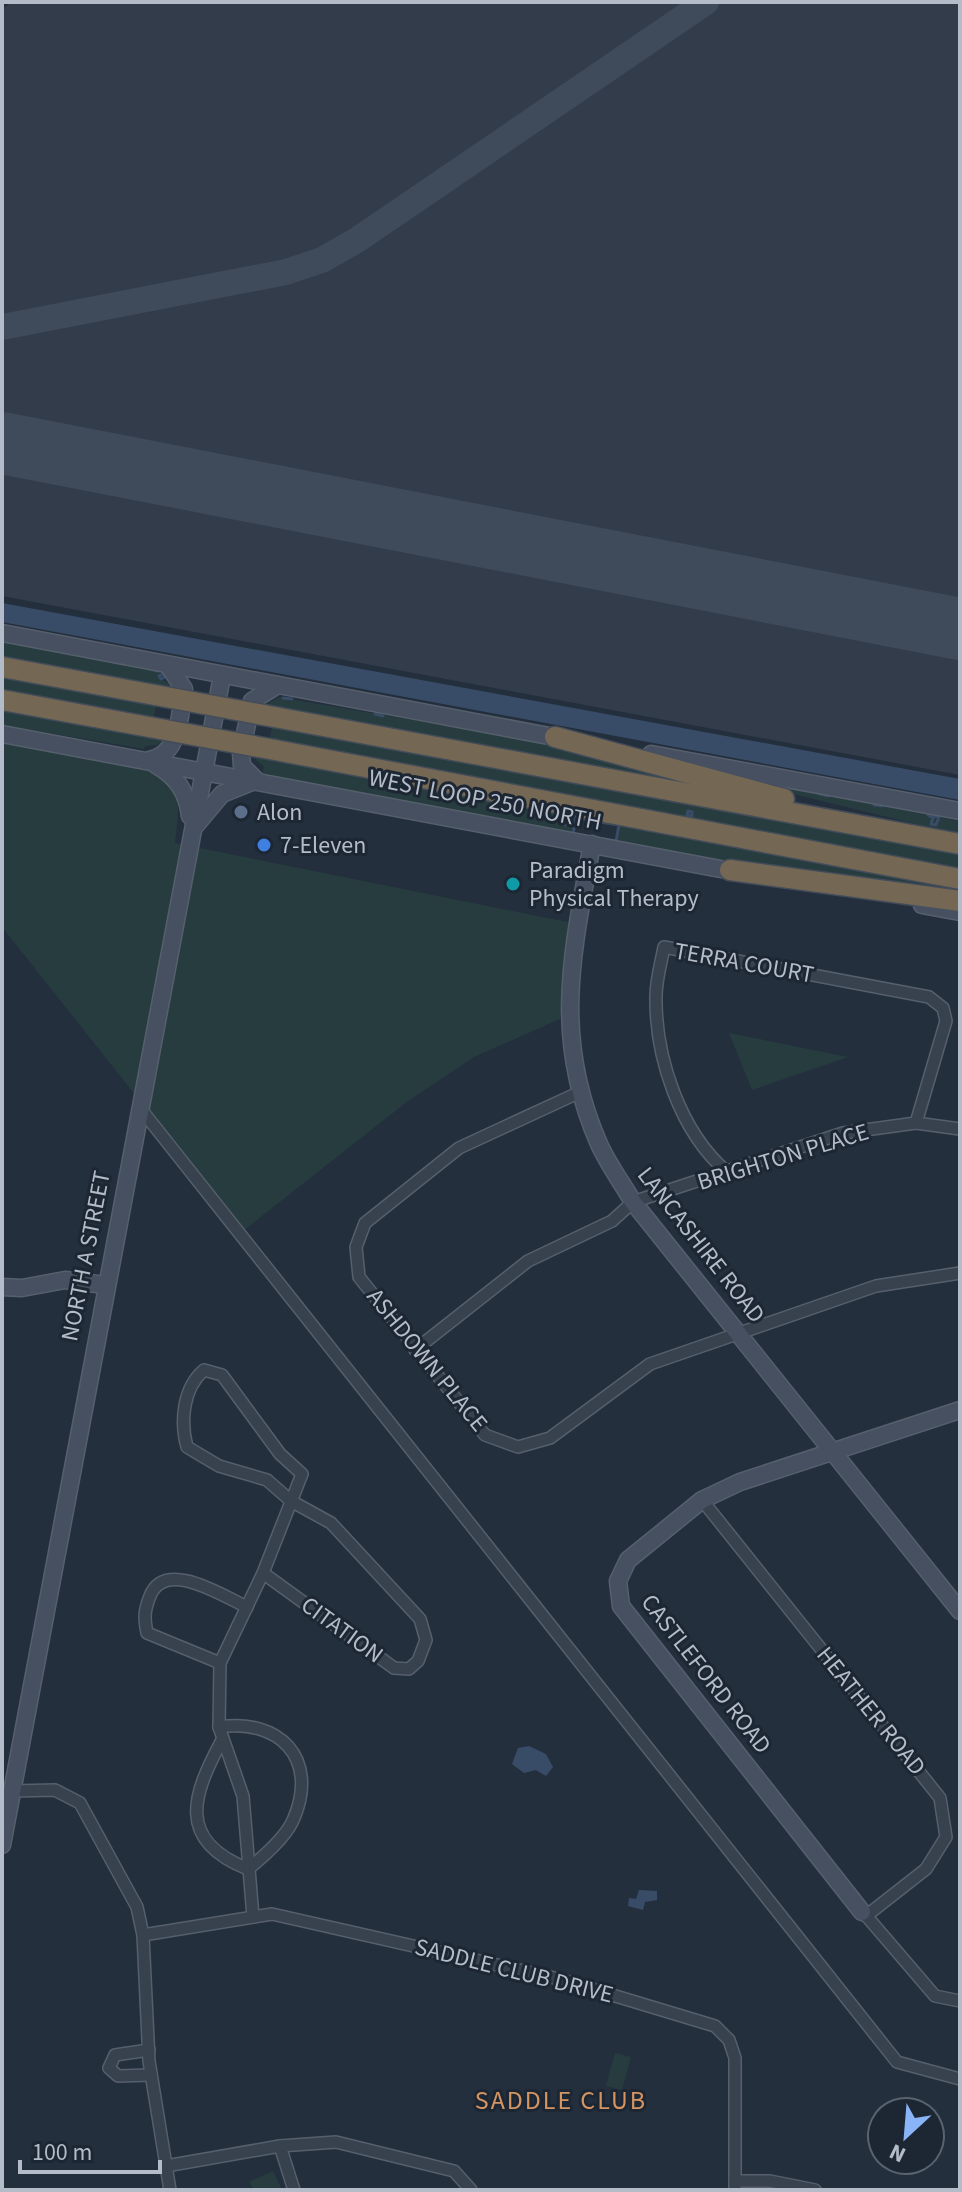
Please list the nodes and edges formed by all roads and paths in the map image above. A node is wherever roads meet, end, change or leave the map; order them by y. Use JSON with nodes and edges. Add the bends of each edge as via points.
{"nodes":[{"id":1,"x":2,"y":633,"type":"edge"},
{"id":2,"x":168,"y":665,"type":"junction"},
{"id":3,"x":2,"y":667,"type":"edge"},
{"id":4,"x":222,"y":676,"type":"junction"},
{"id":5,"x":276,"y":686,"type":"junction"},
{"id":6,"x":2,"y":700,"type":"edge"},
{"id":7,"x":2,"y":734,"type":"edge"},
{"id":8,"x":555,"y":737,"type":"junction"},
{"id":9,"x":148,"y":761,"type":"junction"},
{"id":10,"x":203,"y":771,"type":"junction"},
{"id":11,"x":257,"y":781,"type":"junction"},
{"id":12,"x":960,"y":811,"type":"edge"},
{"id":13,"x":192,"y":832,"type":"junction"},
{"id":14,"x":927,"y":837,"type":"junction"},
{"id":15,"x":592,"y":844,"type":"junction"},
{"id":16,"x":960,"y":844,"type":"edge"},
{"id":17,"x":730,"y":870,"type":"junction"},
{"id":18,"x":960,"y":879,"type":"edge"},
{"id":19,"x":960,"y":901,"type":"edge"},
{"id":20,"x":960,"y":912,"type":"edge"},
{"id":21,"x":580,"y":1092,"type":"junction"},
{"id":22,"x":139,"y":1107,"type":"junction"},
{"id":23,"x":916,"y":1123,"type":"junction"},
{"id":24,"x":960,"y":1129,"type":"edge"},
{"id":25,"x":727,"y":1172,"type":"junction"},
{"id":26,"x":633,"y":1202,"type":"junction"},
{"id":27,"x":960,"y":1273,"type":"edge"},
{"id":28,"x":105,"y":1285,"type":"junction"},
{"id":29,"x":2,"y":1287,"type":"edge"},
{"id":30,"x":738,"y":1332,"type":"junction"},
{"id":31,"x":415,"y":1350,"type":"junction"},
{"id":32,"x":960,"y":1410,"type":"edge"},
{"id":33,"x":832,"y":1450,"type":"junction"},
{"id":34,"x":702,"y":1500,"type":"junction"},
{"id":35,"x":291,"y":1501,"type":"junction"},
{"id":36,"x":263,"y":1573,"type":"junction"},
{"id":37,"x":247,"y":1607,"type":"junction"},
{"id":38,"x":960,"y":1611,"type":"edge"},
{"id":39,"x":220,"y":1663,"type":"junction"},
{"id":40,"x":219,"y":1727,"type":"junction"},
{"id":41,"x":222,"y":1740,"type":"junction"},
{"id":42,"x":7,"y":1790,"type":"edge"},
{"id":43,"x":2,"y":1845,"type":"edge"},
{"id":44,"x":248,"y":1869,"type":"junction"},
{"id":45,"x":864,"y":1914,"type":"junction"},
{"id":46,"x":253,"y":1917,"type":"junction"},
{"id":47,"x":143,"y":1935,"type":"junction"},
{"id":48,"x":960,"y":2001,"type":"edge"},
{"id":49,"x":149,"y":2050,"type":"junction"},
{"id":50,"x":151,"y":2075,"type":"junction"},
{"id":51,"x":960,"y":2079,"type":"edge"},
{"id":52,"x":280,"y":2146,"type":"junction"},
{"id":53,"x":166,"y":2166,"type":"junction"},
{"id":54,"x":735,"y":2186,"type":"edge"},
{"id":55,"x":170,"y":2190,"type":"edge"},
{"id":56,"x":294,"y":2190,"type":"edge"},
{"id":57,"x":471,"y":2190,"type":"edge"},
{"id":58,"x":815,"y":2190,"type":"edge"}],
"edges":[{"from":1,"to":2,"type":"main road"},
{"from":2,"to":4,"type":"main road"},
{"from":2,"to":9,"type":"main road","via":[[184,689],[174,744],[161,758]]},
{"from":3,"to":14,"type":"highway","bridge":true},
{"from":4,"to":5,"type":"main road"},
{"from":4,"to":10,"type":"main road","name":"NORTH A STREET"},
{"from":5,"to":8,"type":"main road"},
{"from":5,"to":11,"type":"main road","via":[[252,701],[241,752],[242,766]]},
{"from":6,"to":18,"type":"highway","bridge":true},
{"from":7,"to":9,"type":"main road","name":"WEST LOOP 250 NORTH"},
{"from":8,"to":12,"type":"main road"},
{"from":8,"to":14,"type":"highway"},
{"from":9,"to":10,"type":"main road","name":"WEST LOOP 250 NORTH"},
{"from":9,"to":13,"type":"main road","via":[[167,771],[187,795]]},
{"from":10,"to":11,"type":"main road","name":"WEST LOOP 250 NORTH"},
{"from":10,"to":13,"type":"main road","name":"NORTH A STREET"},
{"from":11,"to":13,"type":"main road","via":[[222,794]]},
{"from":11,"to":15,"type":"main road","name":"WEST LOOP 250 NORTH"},
{"from":13,"to":22,"type":"main road","name":"NORTH A STREET"},
{"from":14,"to":16,"type":"highway"},
{"from":15,"to":17,"type":"main road","name":"WEST LOOP 250 NORTH"},
{"from":15,"to":21,"type":"main road","name":"LANCASHIRE ROAD","via":[[568,991],[570,1042]]},
{"from":17,"to":19,"type":"highway"},
{"from":17,"to":20,"type":"main road","name":"WEST LOOP 250 NORTH"},
{"from":21,"to":26,"type":"main road","name":"LANCASHIRE ROAD","via":[[600,1146]]},
{"from":21,"to":31,"type":"street","name":"ASHDOWN PLACE","via":[[459,1148],[365,1223],[356,1247],[359,1277]]},
{"from":22,"to":28,"type":"main road","name":"NORTH A STREET"},
{"from":22,"to":51,"type":"street","via":[[897,2062]]},
{"from":23,"to":24,"type":"street","name":"BRIGHTON PLACE"},
{"from":23,"to":25,"type":"street","name":"BRIGHTON PLACE","via":[[843,1133]]},
{"from":23,"to":25,"type":"street","name":"TERRA COURT","via":[[946,1021],[943,1008],[929,997],[664,947],[656,997],[664,1067],[692,1131]]},
{"from":25,"to":26,"type":"street","name":"BRIGHTON PLACE"},
{"from":26,"to":30,"type":"main road","name":"LANCASHIRE ROAD"},
{"from":26,"to":31,"type":"street","name":"BRIGHTON PLACE","via":[[612,1221],[528,1261]]},
{"from":27,"to":30,"type":"street","via":[[876,1286]]},
{"from":28,"to":29,"type":"main road","via":[[65,1280]]},
{"from":28,"to":42,"type":"main road","name":"NORTH A STREET"},
{"from":30,"to":31,"type":"street","name":"ASHDOWN PLACE","via":[[650,1364],[550,1438],[518,1447],[485,1435]]},
{"from":30,"to":33,"type":"main road","name":"LANCASHIRE ROAD"},
{"from":32,"to":33,"type":"main road","name":"CASTLEFORD ROAD"},
{"from":33,"to":34,"type":"main road","name":"CASTLEFORD ROAD"},
{"from":33,"to":38,"type":"main road","name":"LANCASHIRE ROAD"},
{"from":34,"to":45,"type":"street","name":"HEATHER ROAD","via":[[940,1798],[946,1837],[926,1869]]},
{"from":34,"to":45,"type":"main road","name":"CASTLEFORD ROAD","via":[[628,1560],[618,1581],[621,1606]]},
{"from":35,"to":35,"type":"street","via":[[267,1480],[219,1466],[187,1447],[182,1429],[191,1381],[204,1370],[222,1375],[280,1454],[302,1474]]},
{"from":35,"to":36,"type":"street"},
{"from":35,"to":36,"type":"street","name":"CITATION","via":[[331,1523],[420,1619],[426,1640],[418,1661],[409,1669],[394,1668]]},
{"from":36,"to":37,"type":"street"},
{"from":37,"to":39,"type":"street"},
{"from":37,"to":39,"type":"street","via":[[184,1579],[164,1580],[153,1590],[143,1614],[147,1633]]},
{"from":39,"to":40,"type":"street"},
{"from":40,"to":41,"type":"street"},
{"from":40,"to":44,"type":"street","via":[[242,1723],[265,1729],[286,1741],[299,1761],[301,1792],[294,1820]]},
{"from":41,"to":44,"type":"street","via":[[243,1796]]},
{"from":41,"to":44,"type":"street","via":[[199,1783],[195,1817],[211,1847]]},
{"from":42,"to":43,"type":"main road","name":"NORTH A STREET"},
{"from":42,"to":47,"type":"street","via":[[55,1790],[80,1803],[137,1907]]},
{"from":44,"to":46,"type":"street"},
{"from":45,"to":48,"type":"street","name":"CASTLEFORD ROAD","via":[[935,1996]]},
{"from":46,"to":47,"type":"street","name":"SADDLE CLUB DRIVE"},
{"from":46,"to":54,"type":"street","name":"SADDLE CLUB DRIVE","via":[[272,1914],[559,1979],[715,2026],[729,2040],[735,2058]]},
{"from":47,"to":49,"type":"street"},
{"from":49,"to":50,"type":"street"},
{"from":49,"to":50,"type":"street","via":[[115,2055],[109,2068],[118,2076]]},
{"from":50,"to":53,"type":"street"},
{"from":52,"to":53,"type":"street"},
{"from":52,"to":56,"type":"street"},
{"from":52,"to":57,"type":"street","via":[[336,2142],[454,2171]]},
{"from":53,"to":55,"type":"street"},
{"from":54,"to":58,"type":"street","via":[[770,2181]]}]}
